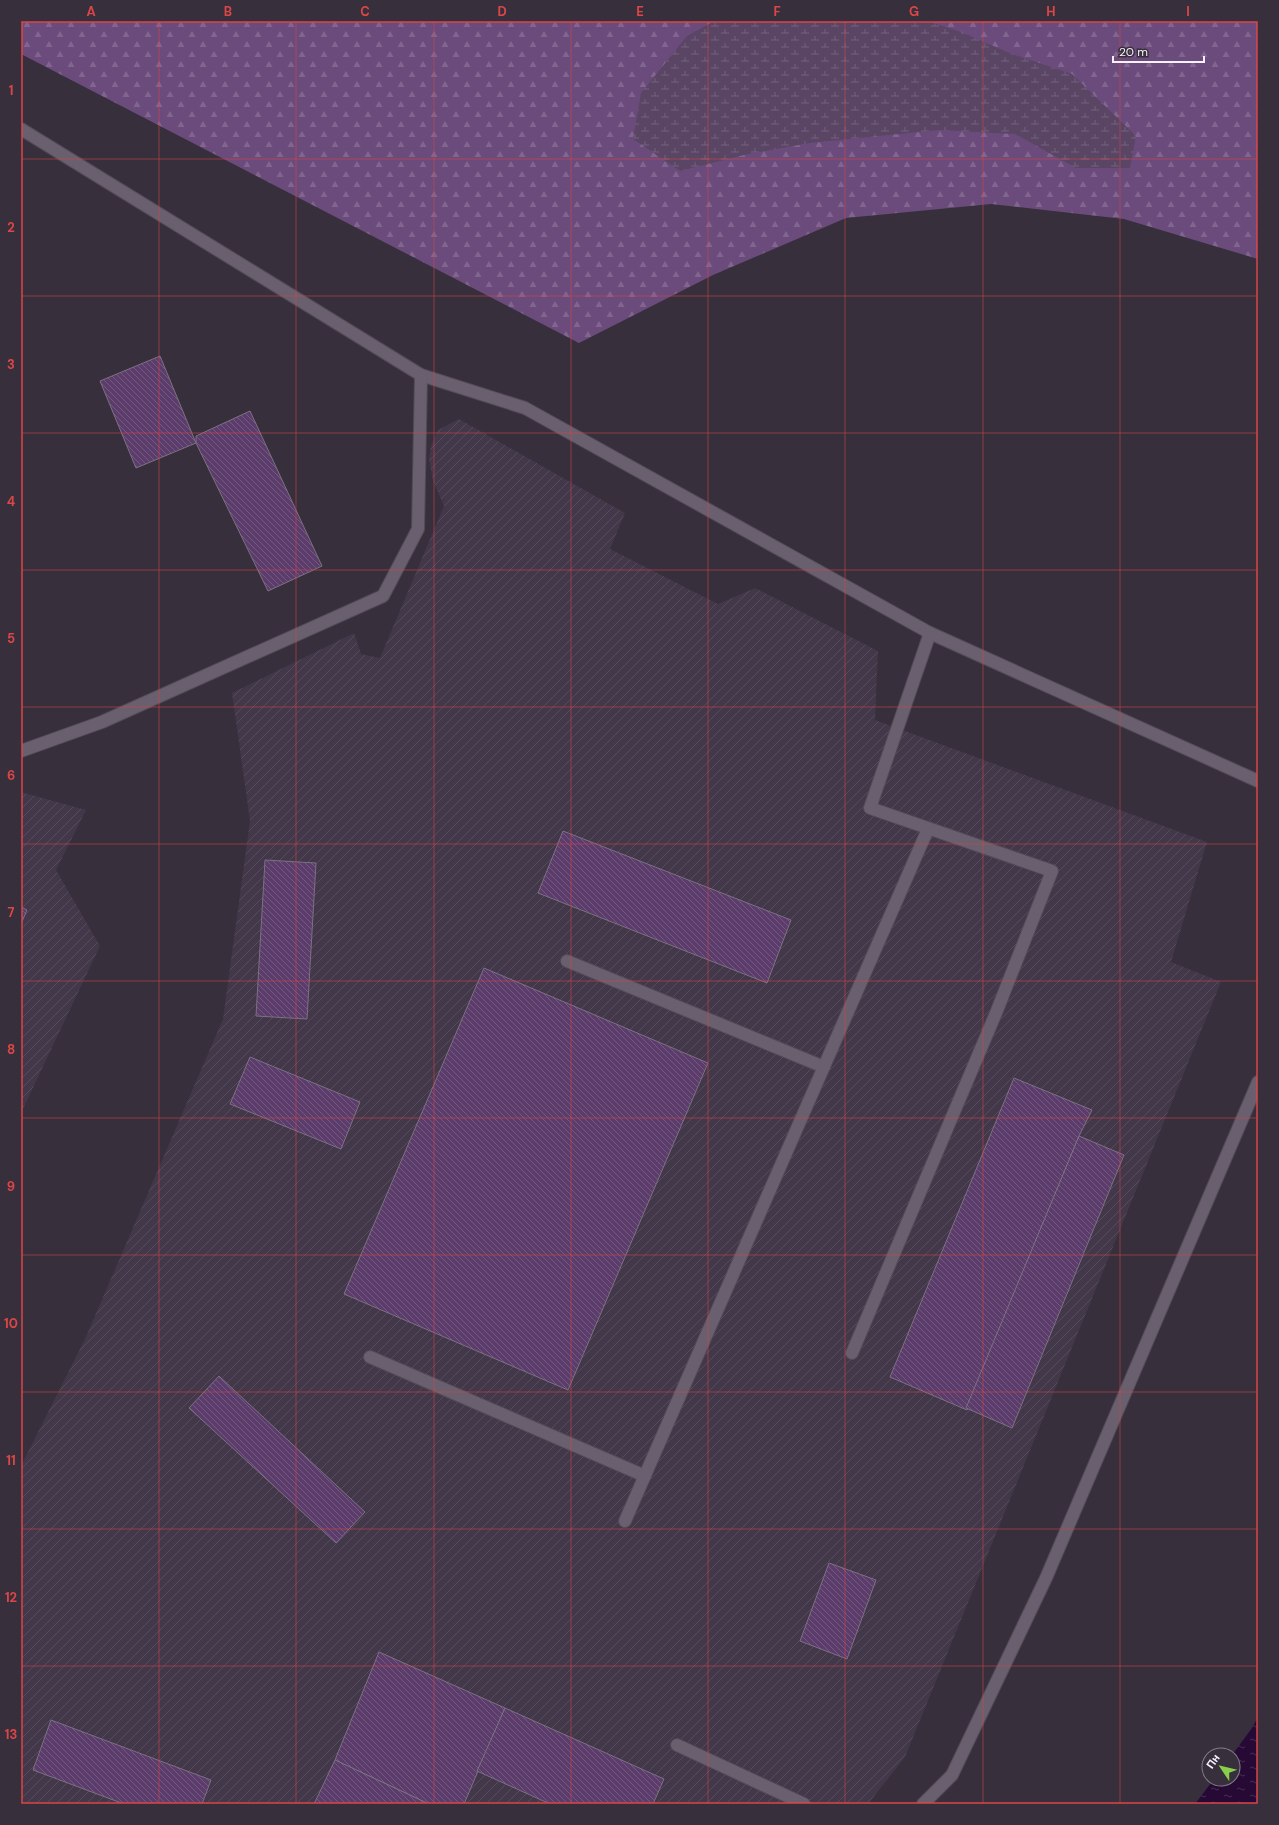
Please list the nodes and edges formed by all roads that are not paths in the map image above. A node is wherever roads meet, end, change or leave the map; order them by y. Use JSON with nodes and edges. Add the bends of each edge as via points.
{"nodes":[{"id":1,"x":21,"y":129,"type":"edge"},
{"id":2,"x":421,"y":375,"type":"junction"},
{"id":3,"x":930,"y":633,"type":"junction"},
{"id":4,"x":21,"y":751,"type":"edge"},
{"id":5,"x":1258,"y":780,"type":"edge"},
{"id":6,"x":928,"y":829,"type":"junction"},
{"id":7,"x":567,"y":961,"type":"dead end"},
{"id":8,"x":824,"y":1066,"type":"junction"},
{"id":9,"x":1258,"y":1082,"type":"edge"},
{"id":10,"x":852,"y":1353,"type":"dead end"},
{"id":11,"x":370,"y":1357,"type":"dead end"},
{"id":12,"x":645,"y":1476,"type":"junction"},
{"id":13,"x":625,"y":1521,"type":"dead end"},
{"id":14,"x":677,"y":1745,"type":"dead end"},
{"id":15,"x":804,"y":1804,"type":"edge"},
{"id":16,"x":923,"y":1804,"type":"edge"}],
"edges":[{"from":1,"to":2,"type":"street"},
{"from":2,"to":3,"type":"street","via":[[525,408]]},
{"from":2,"to":4,"type":"street","via":[[418,529],[383,596],[102,722]]},
{"from":3,"to":5,"type":"street"},
{"from":3,"to":6,"type":"street","via":[[870,808]]},
{"from":6,"to":8,"type":"street"},
{"from":6,"to":10,"type":"street","via":[[1052,871]]},
{"from":7,"to":8,"type":"street"},
{"from":8,"to":12,"type":"street"},
{"from":9,"to":16,"type":"street","via":[[1046,1578],[952,1775]]},
{"from":11,"to":12,"type":"street"},
{"from":12,"to":13,"type":"street"},
{"from":14,"to":15,"type":"street"}]}
